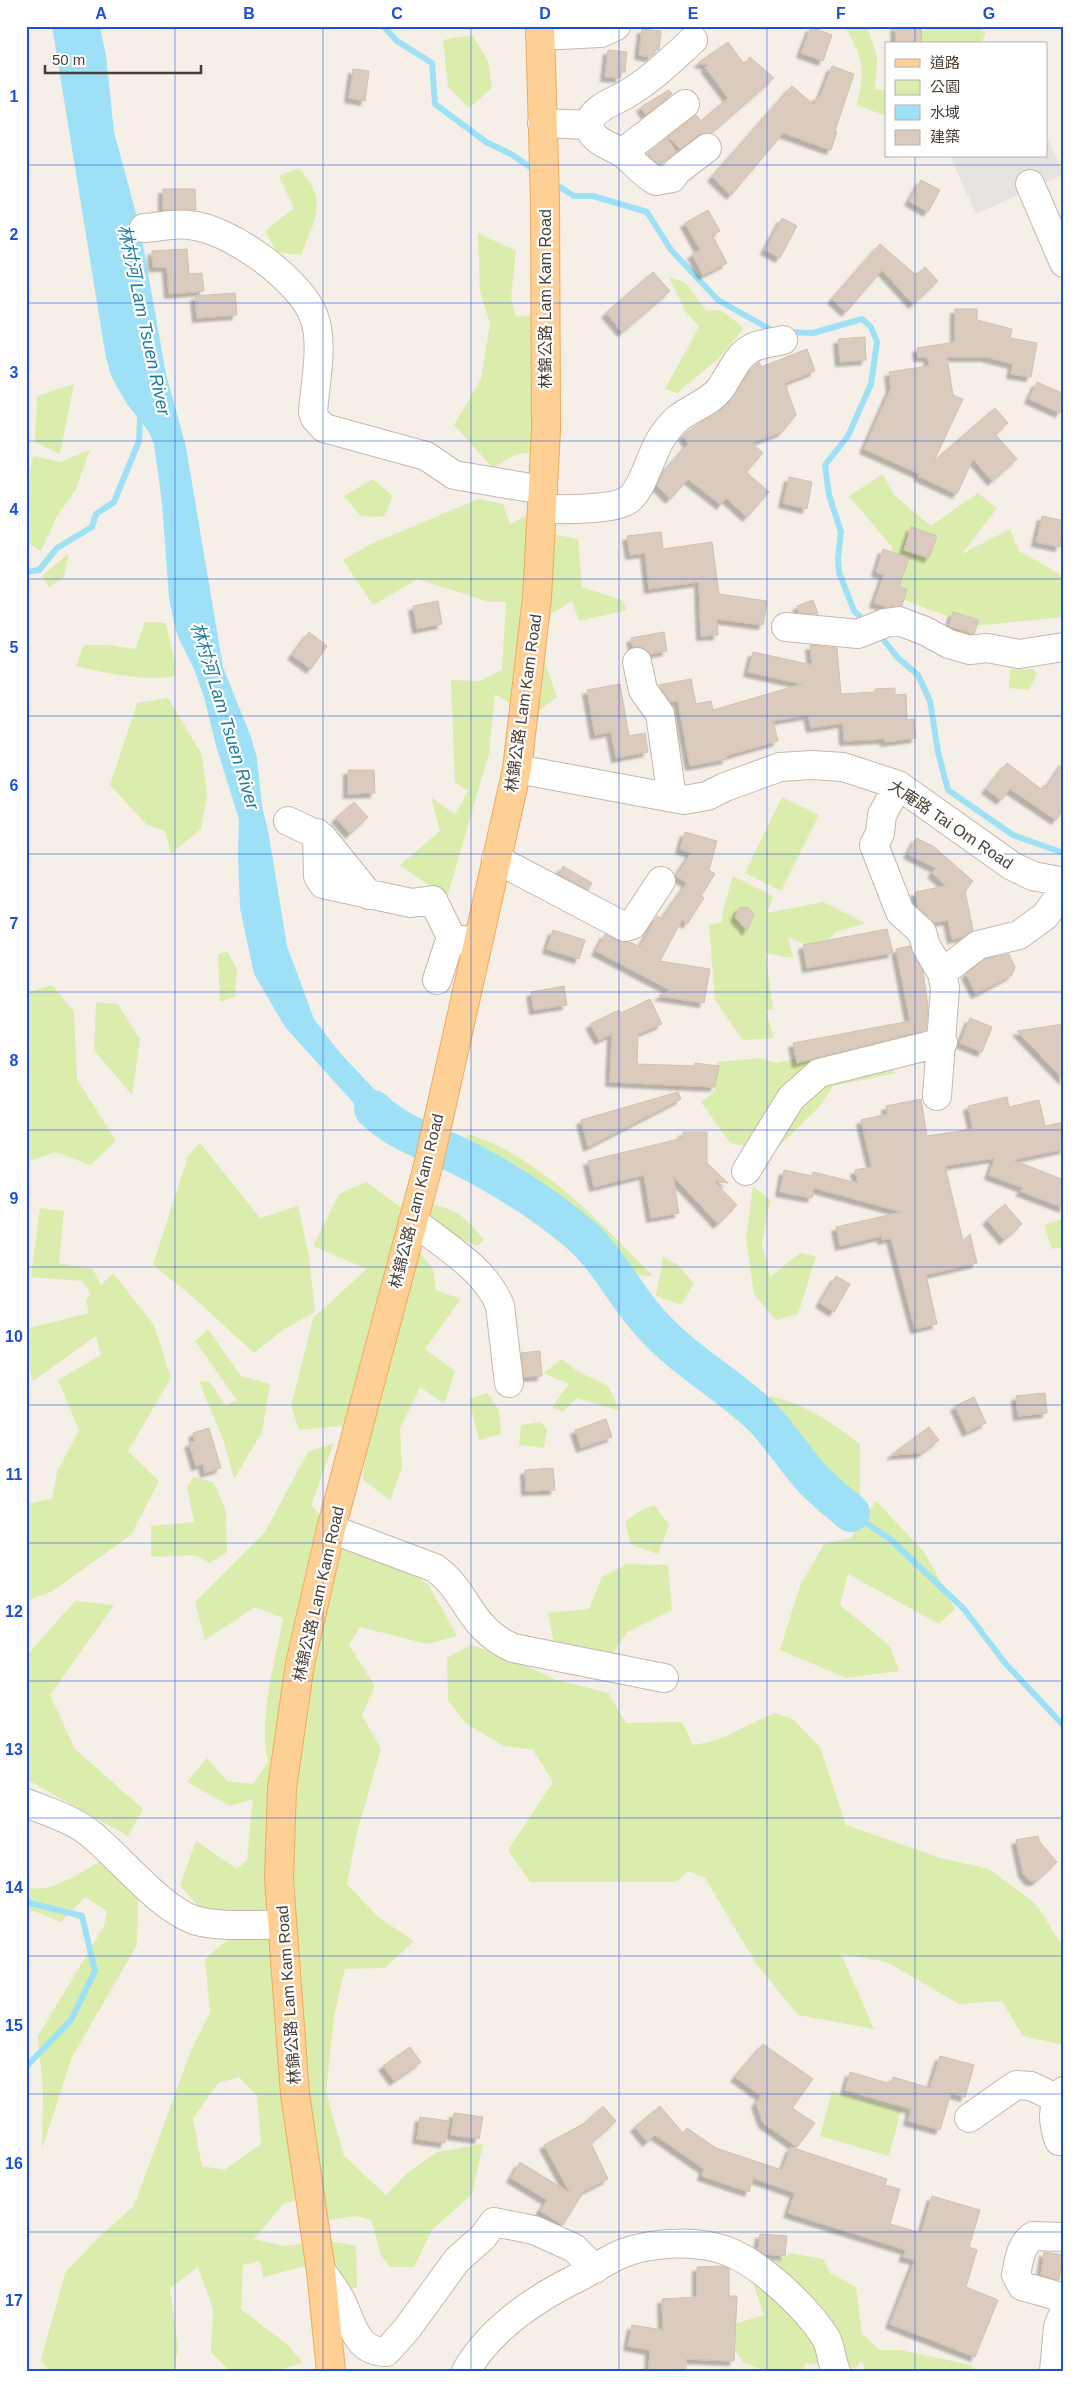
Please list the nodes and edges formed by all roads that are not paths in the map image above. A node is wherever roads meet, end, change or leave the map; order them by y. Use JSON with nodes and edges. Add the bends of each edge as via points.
{"nodes":[{"id":1,"x":616,"y":26,"type":"edge"},
{"id":2,"x":540,"y":31,"type":"edge"},
{"id":3,"x":693,"y":40,"type":"dead end"},
{"id":4,"x":685,"y":104,"type":"dead end"},
{"id":5,"x":589,"y":125,"type":"junction"},
{"id":6,"x":542,"y":135,"type":"junction"},
{"id":7,"x":707,"y":148,"type":"dead end"},
{"id":8,"x":622,"y":153,"type":"junction"},
{"id":9,"x":1030,"y":184,"type":"dead end"},
{"id":10,"x":144,"y":228,"type":"dead end"},
{"id":11,"x":1064,"y":263,"type":"edge"},
{"id":12,"x":783,"y":340,"type":"dead end"},
{"id":13,"x":542,"y":499,"type":"junction"},
{"id":14,"x":786,"y":627,"type":"dead end"},
{"id":15,"x":1064,"y":647,"type":"edge"},
{"id":16,"x":637,"y":662,"type":"dead end"},
{"id":17,"x":517,"y":769,"type":"junction"},
{"id":18,"x":898,"y":785,"type":"junction"},
{"id":19,"x":672,"y":798,"type":"junction"},
{"id":20,"x":288,"y":821,"type":"dead end"},
{"id":21,"x":496,"y":859,"type":"junction"},
{"id":22,"x":660,"y":881,"type":"dead end"},
{"id":23,"x":1064,"y":882,"type":"edge"},
{"id":24,"x":1064,"y":890,"type":"edge"},
{"id":25,"x":451,"y":937,"type":"junction"},
{"id":26,"x":477,"y":944,"type":"junction"},
{"id":27,"x":942,"y":973,"type":"junction"},
{"id":28,"x":437,"y":980,"type":"dead end"},
{"id":29,"x":943,"y":1042,"type":"junction"},
{"id":30,"x":937,"y":1096,"type":"dead end"},
{"id":31,"x":746,"y":1171,"type":"dead end"},
{"id":32,"x":413,"y":1221,"type":"junction"},
{"id":33,"x":509,"y":1383,"type":"dead end"},
{"id":34,"x":332,"y":1529,"type":"junction"},
{"id":35,"x":664,"y":1678,"type":"dead end"},
{"id":36,"x":26,"y":1804,"type":"edge"},
{"id":37,"x":282,"y":1926,"type":"junction"},
{"id":38,"x":1061,"y":2095,"type":"edge"},
{"id":39,"x":969,"y":2118,"type":"dead end"},
{"id":40,"x":1064,"y":2141,"type":"edge"},
{"id":41,"x":1064,"y":2237,"type":"edge"},
{"id":42,"x":595,"y":2269,"type":"junction"},
{"id":43,"x":321,"y":2271,"type":"junction"},
{"id":44,"x":1064,"y":2298,"type":"edge"},
{"id":45,"x":1064,"y":2312,"type":"edge"},
{"id":46,"x":375,"y":2361,"type":"edge"},
{"id":47,"x":331,"y":2371,"type":"edge"},
{"id":48,"x":466,"y":2371,"type":"edge"},
{"id":49,"x":836,"y":2371,"type":"edge"},
{"id":50,"x":1054,"y":2371,"type":"edge"}],
"edges":[{"from":1,"to":2,"type":"street","via":[[600,33]]},
{"from":2,"to":6,"type":"main road","name":"林錦公路 Lam Kam Road"},
{"from":3,"to":5,"type":"street","via":[[633,91],[597,111]]},
{"from":4,"to":8,"type":"street"},
{"from":5,"to":6,"type":"street"},
{"from":5,"to":8,"type":"street","via":[[602,143]]},
{"from":6,"to":13,"type":"main road","name":"林錦公路 Lam Kam Road","via":[[546,430]]},
{"from":7,"to":8,"type":"street","via":[[672,178],[656,182]]},
{"from":9,"to":11,"type":"street"},
{"from":10,"to":13,"type":"street","via":[[190,225],[207,228],[251,250],[286,280],[314,317],[318,343],[313,412],[324,428],[426,456],[454,474]]},
{"from":12,"to":13,"type":"street","via":[[749,350],[732,367],[720,389],[702,405],[679,417],[662,437],[641,484],[630,499],[606,506],[562,510]]},
{"from":13,"to":17,"type":"main road","name":"林錦公路 Lam Kam Road","via":[[537,598]]},
{"from":14,"to":15,"type":"street","via":[[858,634],[884,623],[900,621],[948,644],[970,650],[987,648],[1019,654]]},
{"from":16,"to":19,"type":"street","via":[[643,690],[660,714]]},
{"from":17,"to":19,"type":"street","name":"大庵路 Tai Om Road"},
{"from":17,"to":21,"type":"main road","name":"林錦公路 Lam Kam Road"},
{"from":18,"to":19,"type":"street","name":"大庵路 Tai Om Road","via":[[843,767],[812,765],[780,767],[707,796],[684,800]]},
{"from":18,"to":23,"type":"street","name":"大庵路 Tai Om Road","via":[[1012,866],[1033,876]]},
{"from":18,"to":27,"type":"street","via":[[882,815],[880,833],[874,846],[900,912],[922,932],[926,946]]},
{"from":20,"to":25,"type":"street","via":[[317,833],[326,841],[369,895],[411,903],[433,900]]},
{"from":21,"to":22,"type":"street","via":[[624,927],[632,925]]},
{"from":21,"to":26,"type":"main road","name":"林錦公路 Lam Kam Road"},
{"from":24,"to":27,"type":"street","via":[[1045,916],[1019,934],[978,945]]},
{"from":25,"to":26,"type":"street"},
{"from":25,"to":28,"type":"street"},
{"from":26,"to":32,"type":"main road","name":"林錦公路 Lam Kam Road"},
{"from":27,"to":29,"type":"street","via":[[945,988]]},
{"from":29,"to":30,"type":"street"},
{"from":29,"to":31,"type":"street","via":[[818,1073],[790,1098]]},
{"from":32,"to":33,"type":"street","via":[[479,1274],[496,1294]]},
{"from":32,"to":34,"type":"main road","name":"林錦公路 Lam Kam Road"},
{"from":34,"to":35,"type":"street","via":[[436,1568],[483,1629],[513,1648]]},
{"from":34,"to":37,"type":"main road","name":"林錦公路 Lam Kam Road","via":[[300,1664],[282,1788],[279,1879]]},
{"from":36,"to":37,"type":"street","via":[[69,1821],[91,1834],[166,1902],[185,1915],[208,1923]]},
{"from":37,"to":43,"type":"main road","name":"林錦公路 Lam Kam Road","via":[[295,2094]]},
{"from":38,"to":39,"type":"street","via":[[1016,2085]]},
{"from":38,"to":40,"type":"street","via":[[1054,2106],[1054,2124],[1059,2141]]},
{"from":41,"to":44,"type":"street","via":[[1033,2236],[1022,2247],[1016,2275],[1022,2286]]},
{"from":42,"to":46,"type":"street","via":[[574,2248],[534,2230],[494,2222],[483,2237],[457,2260],[406,2330]]},
{"from":42,"to":48,"type":"street","via":[[532,2303],[482,2348]]},
{"from":42,"to":49,"type":"street","via":[[625,2253],[661,2244],[696,2245],[727,2251],[786,2289],[827,2339]]},
{"from":43,"to":46,"type":"street","via":[[339,2297],[359,2340]]},
{"from":43,"to":47,"type":"main road","name":"林錦公路 Lam Kam Road"},
{"from":45,"to":50,"type":"street","via":[[1058,2327]]}]}
